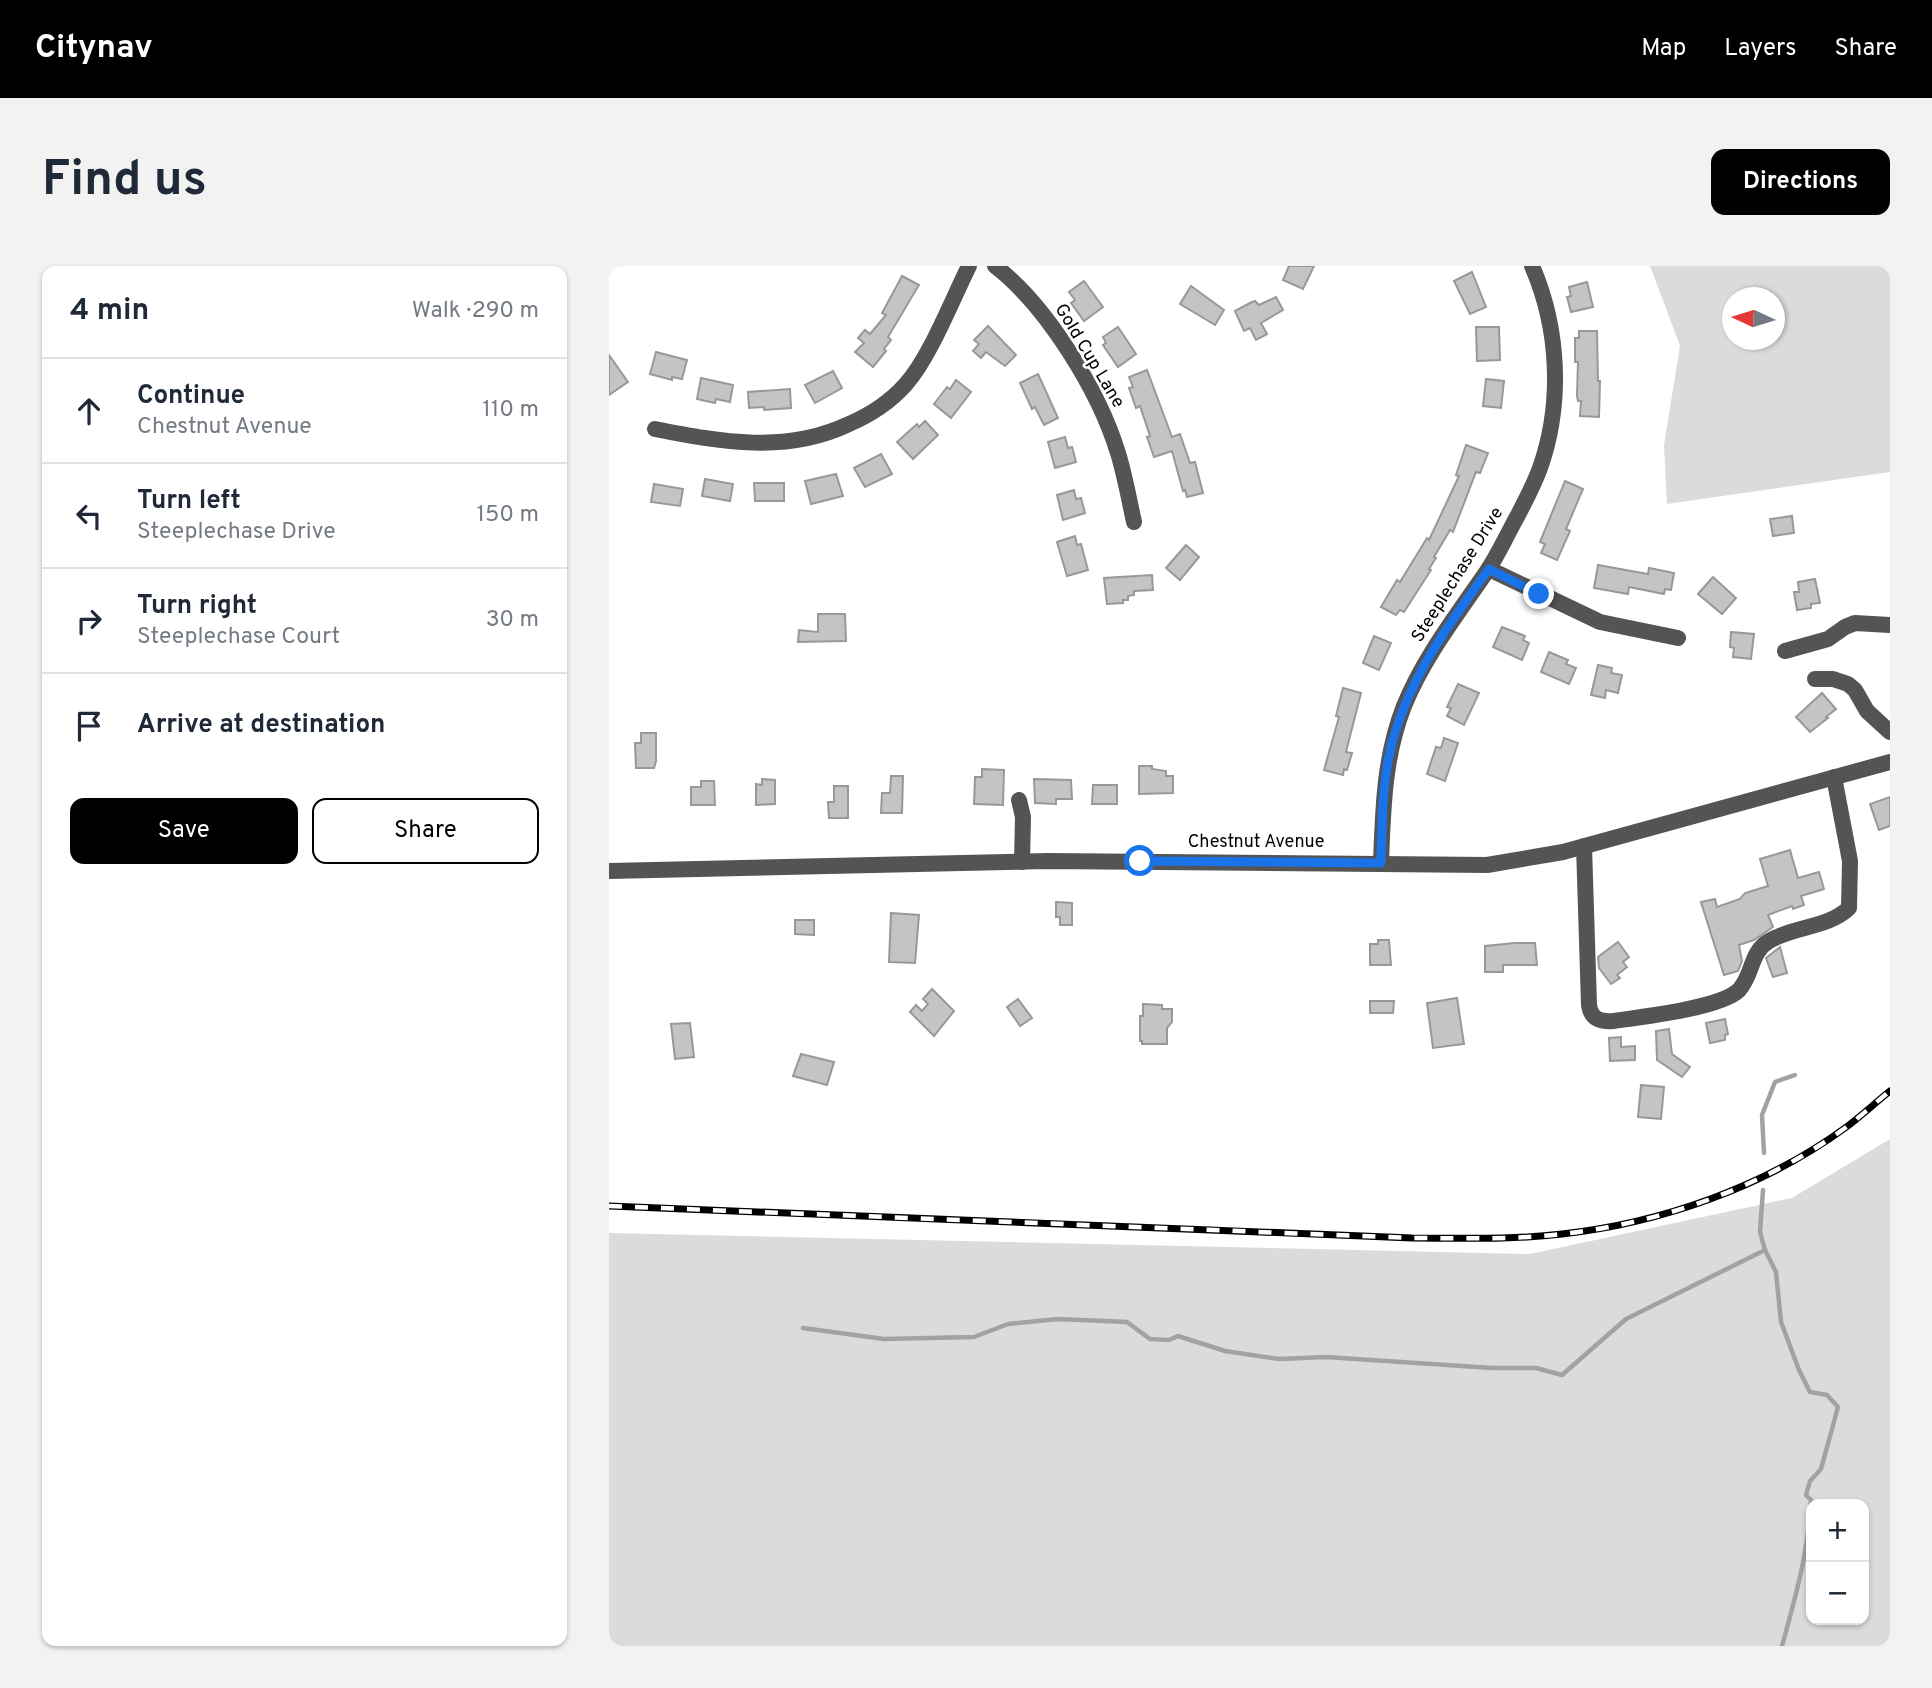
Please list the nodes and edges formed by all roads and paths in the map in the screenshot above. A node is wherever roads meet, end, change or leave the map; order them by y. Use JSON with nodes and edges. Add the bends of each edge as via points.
{"nodes":[{"id":1,"x":969,"y":266,"type":"edge"},
{"id":2,"x":995,"y":266,"type":"edge"},
{"id":3,"x":1532,"y":266,"type":"edge"},
{"id":4,"x":655,"y":429,"type":"dead end"},
{"id":5,"x":1134,"y":522,"type":"dead end"},
{"id":6,"x":1489,"y":569,"type":"junction"},
{"id":7,"x":1890,"y":625,"type":"edge"},
{"id":8,"x":1678,"y":638,"type":"dead end"},
{"id":9,"x":1785,"y":651,"type":"dead end"},
{"id":10,"x":1815,"y":679,"type":"dead end"},
{"id":11,"x":1890,"y":732,"type":"edge"},
{"id":12,"x":1890,"y":762,"type":"edge"},
{"id":13,"x":1834,"y":777,"type":"junction"},
{"id":14,"x":1020,"y":800,"type":"dead end"},
{"id":15,"x":1584,"y":846,"type":"junction"},
{"id":16,"x":1022,"y":862,"type":"junction"},
{"id":17,"x":1381,"y":863,"type":"junction"},
{"id":18,"x":609,"y":871,"type":"edge"}],
"edges":[{"from":1,"to":4,"type":"street","via":[[920,364],[906,384],[864,417],[814,438],[784,443],[750,444]]},
{"from":2,"to":5,"type":"street","name":"Gold Cup Lane","via":[[1034,303],[1089,388],[1118,453]]},
{"from":3,"to":6,"type":"street","name":"Steeplechase Drive","via":[[1553,341],[1553,408],[1530,494]]},
{"from":6,"to":8,"type":"street","via":[[1600,622]]},
{"from":6,"to":17,"type":"street","name":"Steeplechase Drive","via":[[1436,644],[1397,726],[1386,773]]},
{"from":7,"to":9,"type":"street","via":[[1855,623],[1828,639]]},
{"from":10,"to":11,"type":"street","via":[[1848,684]]},
{"from":12,"to":13,"type":"street","name":"Chestnut Avenue"},
{"from":13,"to":15,"type":"street","name":"Chestnut Avenue"},
{"from":13,"to":15,"type":"street","via":[[1850,861],[1849,908],[1840,916],[1761,946],[1744,983],[1721,1001],[1613,1021],[1595,1018],[1589,1005]]},
{"from":14,"to":16,"type":"street"},
{"from":15,"to":17,"type":"street","name":"Chestnut Avenue","via":[[1487,865]]},
{"from":16,"to":17,"type":"street","name":"Chestnut Avenue"},
{"from":16,"to":18,"type":"street","name":"Chestnut Avenue"}]}
